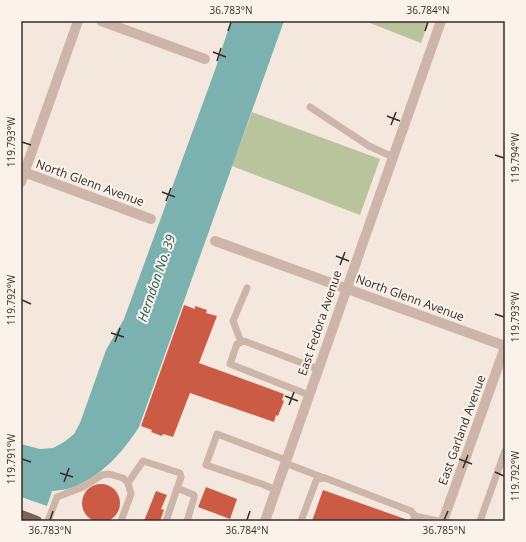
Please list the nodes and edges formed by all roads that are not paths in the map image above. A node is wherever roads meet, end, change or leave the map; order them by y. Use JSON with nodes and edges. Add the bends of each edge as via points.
{"nodes":[{"id":1,"x":78,"y":21,"type":"edge"},
{"id":2,"x":101,"y":21,"type":"edge"},
{"id":3,"x":441,"y":21,"type":"edge"},
{"id":4,"x":205,"y":59,"type":"dead end"},
{"id":5,"x":310,"y":106,"type":"dead end"},
{"id":6,"x":393,"y":157,"type":"junction"},
{"id":7,"x":22,"y":175,"type":"edge"},
{"id":8,"x":151,"y":219,"type":"dead end"},
{"id":9,"x":215,"y":241,"type":"dead end"},
{"id":10,"x":246,"y":288,"type":"dead end"},
{"id":11,"x":346,"y":288,"type":"junction"},
{"id":12,"x":241,"y":342,"type":"junction"},
{"id":13,"x":505,"y":347,"type":"edge"},
{"id":14,"x":318,"y":369,"type":"junction"},
{"id":15,"x":309,"y":395,"type":"junction"},
{"id":16,"x":505,"y":452,"type":"edge"},
{"id":17,"x":286,"y":462,"type":"junction"},
{"id":18,"x":324,"y":478,"type":"junction"},
{"id":19,"x":128,"y":483,"type":"junction"},
{"id":20,"x":177,"y":488,"type":"junction"},
{"id":21,"x":276,"y":490,"type":"junction"},
{"id":22,"x":21,"y":515,"type":"edge"},
{"id":23,"x":414,"y":518,"type":"edge"},
{"id":24,"x":37,"y":521,"type":"edge"},
{"id":25,"x":48,"y":521,"type":"edge"},
{"id":26,"x":121,"y":521,"type":"edge"},
{"id":27,"x":166,"y":521,"type":"edge"},
{"id":28,"x":187,"y":521,"type":"edge"},
{"id":29,"x":265,"y":521,"type":"edge"},
{"id":30,"x":301,"y":521,"type":"edge"},
{"id":31,"x":438,"y":521,"type":"edge"},
{"id":32,"x":443,"y":521,"type":"edge"},
{"id":33,"x":480,"y":521,"type":"edge"}],
"edges":[{"from":1,"to":7,"type":"street"},
{"from":2,"to":4,"type":"street"},
{"from":3,"to":6,"type":"street","name":"East Fedora Avenue"},
{"from":5,"to":6,"type":"lane","via":[[369,146]]},
{"from":6,"to":11,"type":"street","name":"East Fedora Avenue"},
{"from":7,"to":8,"type":"street","name":"North Glenn Avenue"},
{"from":9,"to":11,"type":"street","name":"North Glenn Avenue"},
{"from":10,"to":12,"type":"lane","via":[[233,321]]},
{"from":11,"to":13,"type":"street","name":"North Glenn Avenue"},
{"from":11,"to":14,"type":"street","name":"East Fedora Avenue"},
{"from":12,"to":14,"type":"lane"},
{"from":12,"to":15,"type":"lane","via":[[237,344],[230,364]]},
{"from":13,"to":32,"type":"street","name":"East Garland Avenue"},
{"from":14,"to":15,"type":"street","name":"East Fedora Avenue"},
{"from":15,"to":17,"type":"street","name":"East Fedora Avenue"},
{"from":16,"to":33,"type":"lane"},
{"from":17,"to":18,"type":"lane"},
{"from":17,"to":21,"type":"street","name":"East Fedora Avenue"},
{"from":17,"to":21,"type":"lane","via":[[217,434],[206,465]]},
{"from":18,"to":23,"type":"lane","via":[[411,511]]},
{"from":18,"to":30,"type":"lane","via":[[316,481]]},
{"from":19,"to":20,"type":"lane","via":[[142,461],[180,474]]},
{"from":19,"to":25,"type":"lane","via":[[123,478],[102,475],[83,487],[57,497]]},
{"from":19,"to":26,"type":"lane","via":[[131,494]]},
{"from":20,"to":27,"type":"lane"},
{"from":20,"to":28,"type":"lane","via":[[194,495]]},
{"from":21,"to":29,"type":"street","name":"East Fedora Avenue"},
{"from":22,"to":24,"type":"main road"},
{"from":23,"to":31,"type":"lane"}]}
